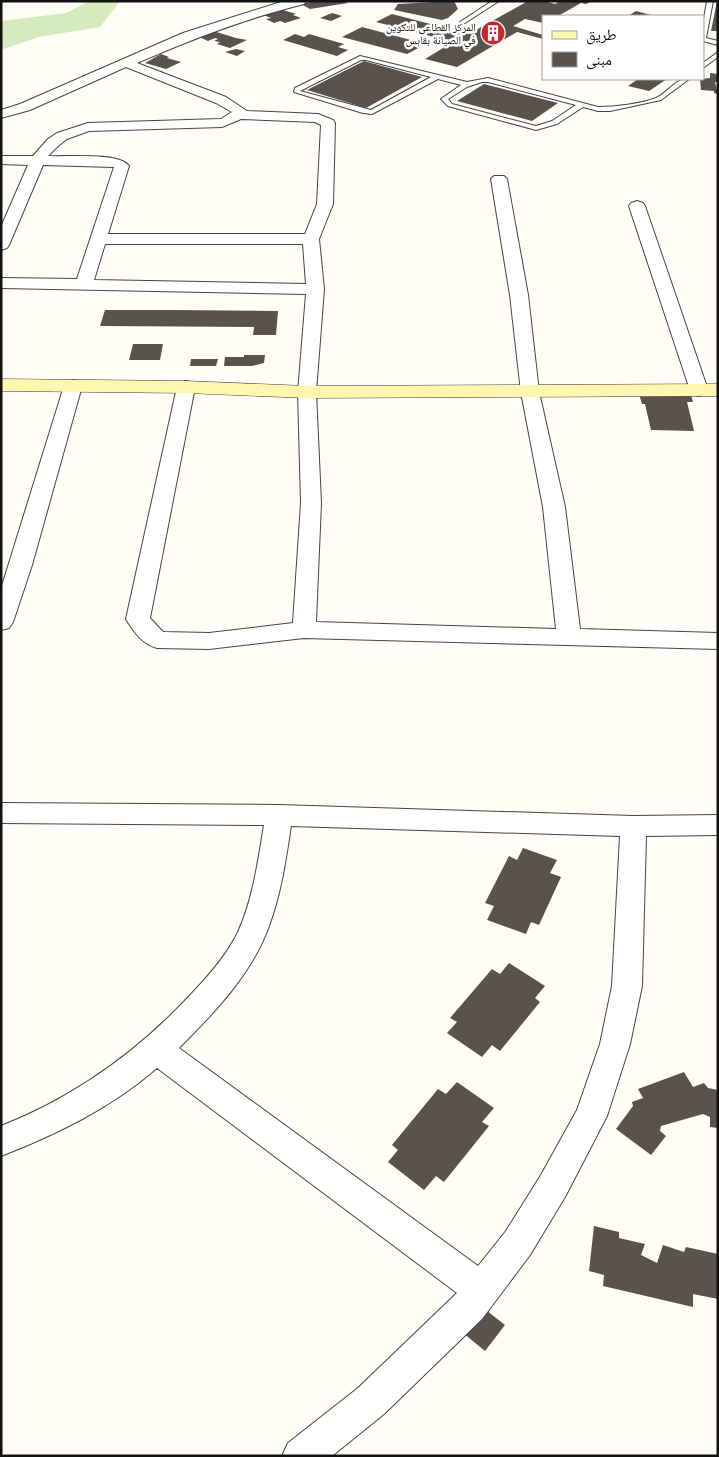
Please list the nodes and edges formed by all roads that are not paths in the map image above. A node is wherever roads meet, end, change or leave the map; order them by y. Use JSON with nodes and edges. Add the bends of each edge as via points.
{"nodes":[{"id":1,"x":300,"y":1,"type":"edge"},
{"id":2,"x":496,"y":1,"type":"edge"},
{"id":3,"x":710,"y":1,"type":"edge"},
{"id":4,"x":463,"y":22,"type":"dead end"},
{"id":5,"x":704,"y":34,"type":"edge"},
{"id":6,"x":704,"y":39,"type":"edge"},
{"id":7,"x":718,"y":43,"type":"edge"},
{"id":8,"x":718,"y":54,"type":"edge"},
{"id":9,"x":127,"y":63,"type":"junction"},
{"id":10,"x":704,"y":65,"type":"edge"},
{"id":11,"x":436,"y":77,"type":"junction"},
{"id":12,"x":685,"y":80,"type":"edge"},
{"id":13,"x":466,"y":84,"type":"junction"},
{"id":14,"x":581,"y":105,"type":"junction"},
{"id":15,"x":1,"y":114,"type":"edge"},
{"id":16,"x":238,"y":115,"type":"junction"},
{"id":17,"x":1,"y":160,"type":"edge"},
{"id":18,"x":36,"y":160,"type":"junction"},
{"id":19,"x":499,"y":179,"type":"dead end"},
{"id":20,"x":637,"y":206,"type":"dead end"},
{"id":21,"x":99,"y":239,"type":"junction"},
{"id":22,"x":311,"y":239,"type":"junction"},
{"id":23,"x":1,"y":245,"type":"edge"},
{"id":24,"x":1,"y":283,"type":"edge"},
{"id":25,"x":84,"y":283,"type":"junction"},
{"id":26,"x":315,"y":289,"type":"junction"},
{"id":27,"x":1,"y":386,"type":"edge"},
{"id":28,"x":73,"y":386,"type":"junction"},
{"id":29,"x":186,"y":387,"type":"junction"},
{"id":30,"x":709,"y":390,"type":"edge"},
{"id":31,"x":308,"y":392,"type":"junction"},
{"id":32,"x":530,"y":392,"type":"junction"},
{"id":33,"x":11,"y":565,"type":"edge"},
{"id":34,"x":1,"y":622,"type":"edge"},
{"id":35,"x":304,"y":630,"type":"junction"},
{"id":36,"x":569,"y":638,"type":"junction"},
{"id":37,"x":718,"y":641,"type":"edge"},
{"id":38,"x":1,"y":813,"type":"edge"},
{"id":39,"x":279,"y":815,"type":"junction"},
{"id":40,"x":718,"y":825,"type":"edge"},
{"id":41,"x":633,"y":826,"type":"junction"},
{"id":42,"x":156,"y":1050,"type":"junction"},
{"id":43,"x":1,"y":1141,"type":"edge"},
{"id":44,"x":480,"y":1290,"type":"junction"},
{"id":45,"x":301,"y":1456,"type":"edge"}],
"edges":[{"from":1,"to":9,"type":"street","via":[[201,31]]},
{"from":2,"to":4,"type":"lane"},
{"from":3,"to":5,"type":"lane"},
{"from":6,"to":7,"type":"lane"},
{"from":8,"to":10,"type":"lane"},
{"from":9,"to":15,"type":"street","via":[[25,107]]},
{"from":9,"to":16,"type":"street","via":[[221,100],[240,111]]},
{"from":11,"to":11,"type":"lane","via":[[360,58],[297,89],[297,92],[372,112]]},
{"from":11,"to":13,"type":"lane"},
{"from":12,"to":14,"type":"lane","via":[[659,99],[610,109]]},
{"from":13,"to":14,"type":"lane","via":[[477,79],[488,80]]},
{"from":13,"to":14,"type":"lane","via":[[444,99],[445,102],[536,128],[552,125]]},
{"from":16,"to":18,"type":"street","via":[[222,123],[73,130],[59,136]]},
{"from":16,"to":22,"type":"street","via":[[318,118],[328,123],[325,204]]},
{"from":17,"to":18,"type":"street"},
{"from":18,"to":21,"type":"street","via":[[108,162],[122,166]]},
{"from":18,"to":23,"type":"street"},
{"from":19,"to":32,"type":"street","via":[[519,295]]},
{"from":20,"to":30,"type":"street"},
{"from":21,"to":22,"type":"street"},
{"from":21,"to":25,"type":"street"},
{"from":22,"to":26,"type":"street"},
{"from":24,"to":25,"type":"street"},
{"from":25,"to":26,"type":"street"},
{"from":26,"to":31,"type":"street"},
{"from":27,"to":28,"type":"street"},
{"from":28,"to":29,"type":"street"},
{"from":28,"to":33,"type":"street"},
{"from":29,"to":31,"type":"street"},
{"from":29,"to":35,"type":"street","via":[[138,619],[157,640],[209,641]]},
{"from":30,"to":32,"type":"street"},
{"from":31,"to":32,"type":"street"},
{"from":31,"to":35,"type":"street","via":[[311,503]]},
{"from":32,"to":36,"type":"street","via":[[554,507]]},
{"from":33,"to":34,"type":"street"},
{"from":35,"to":36,"type":"street"},
{"from":36,"to":37,"type":"street"},
{"from":38,"to":39,"type":"street"},
{"from":39,"to":41,"type":"street"},
{"from":39,"to":42,"type":"street","via":[[255,928],[229,971],[187,1021]]},
{"from":40,"to":41,"type":"street"},
{"from":41,"to":44,"type":"street","via":[[627,986],[615,1044],[591,1116],[553,1186],[518,1244]]},
{"from":42,"to":43,"type":"street","via":[[136,1068],[74,1110]]},
{"from":42,"to":44,"type":"street"},
{"from":44,"to":45,"type":"street","via":[[469,1306],[371,1401]]}]}
